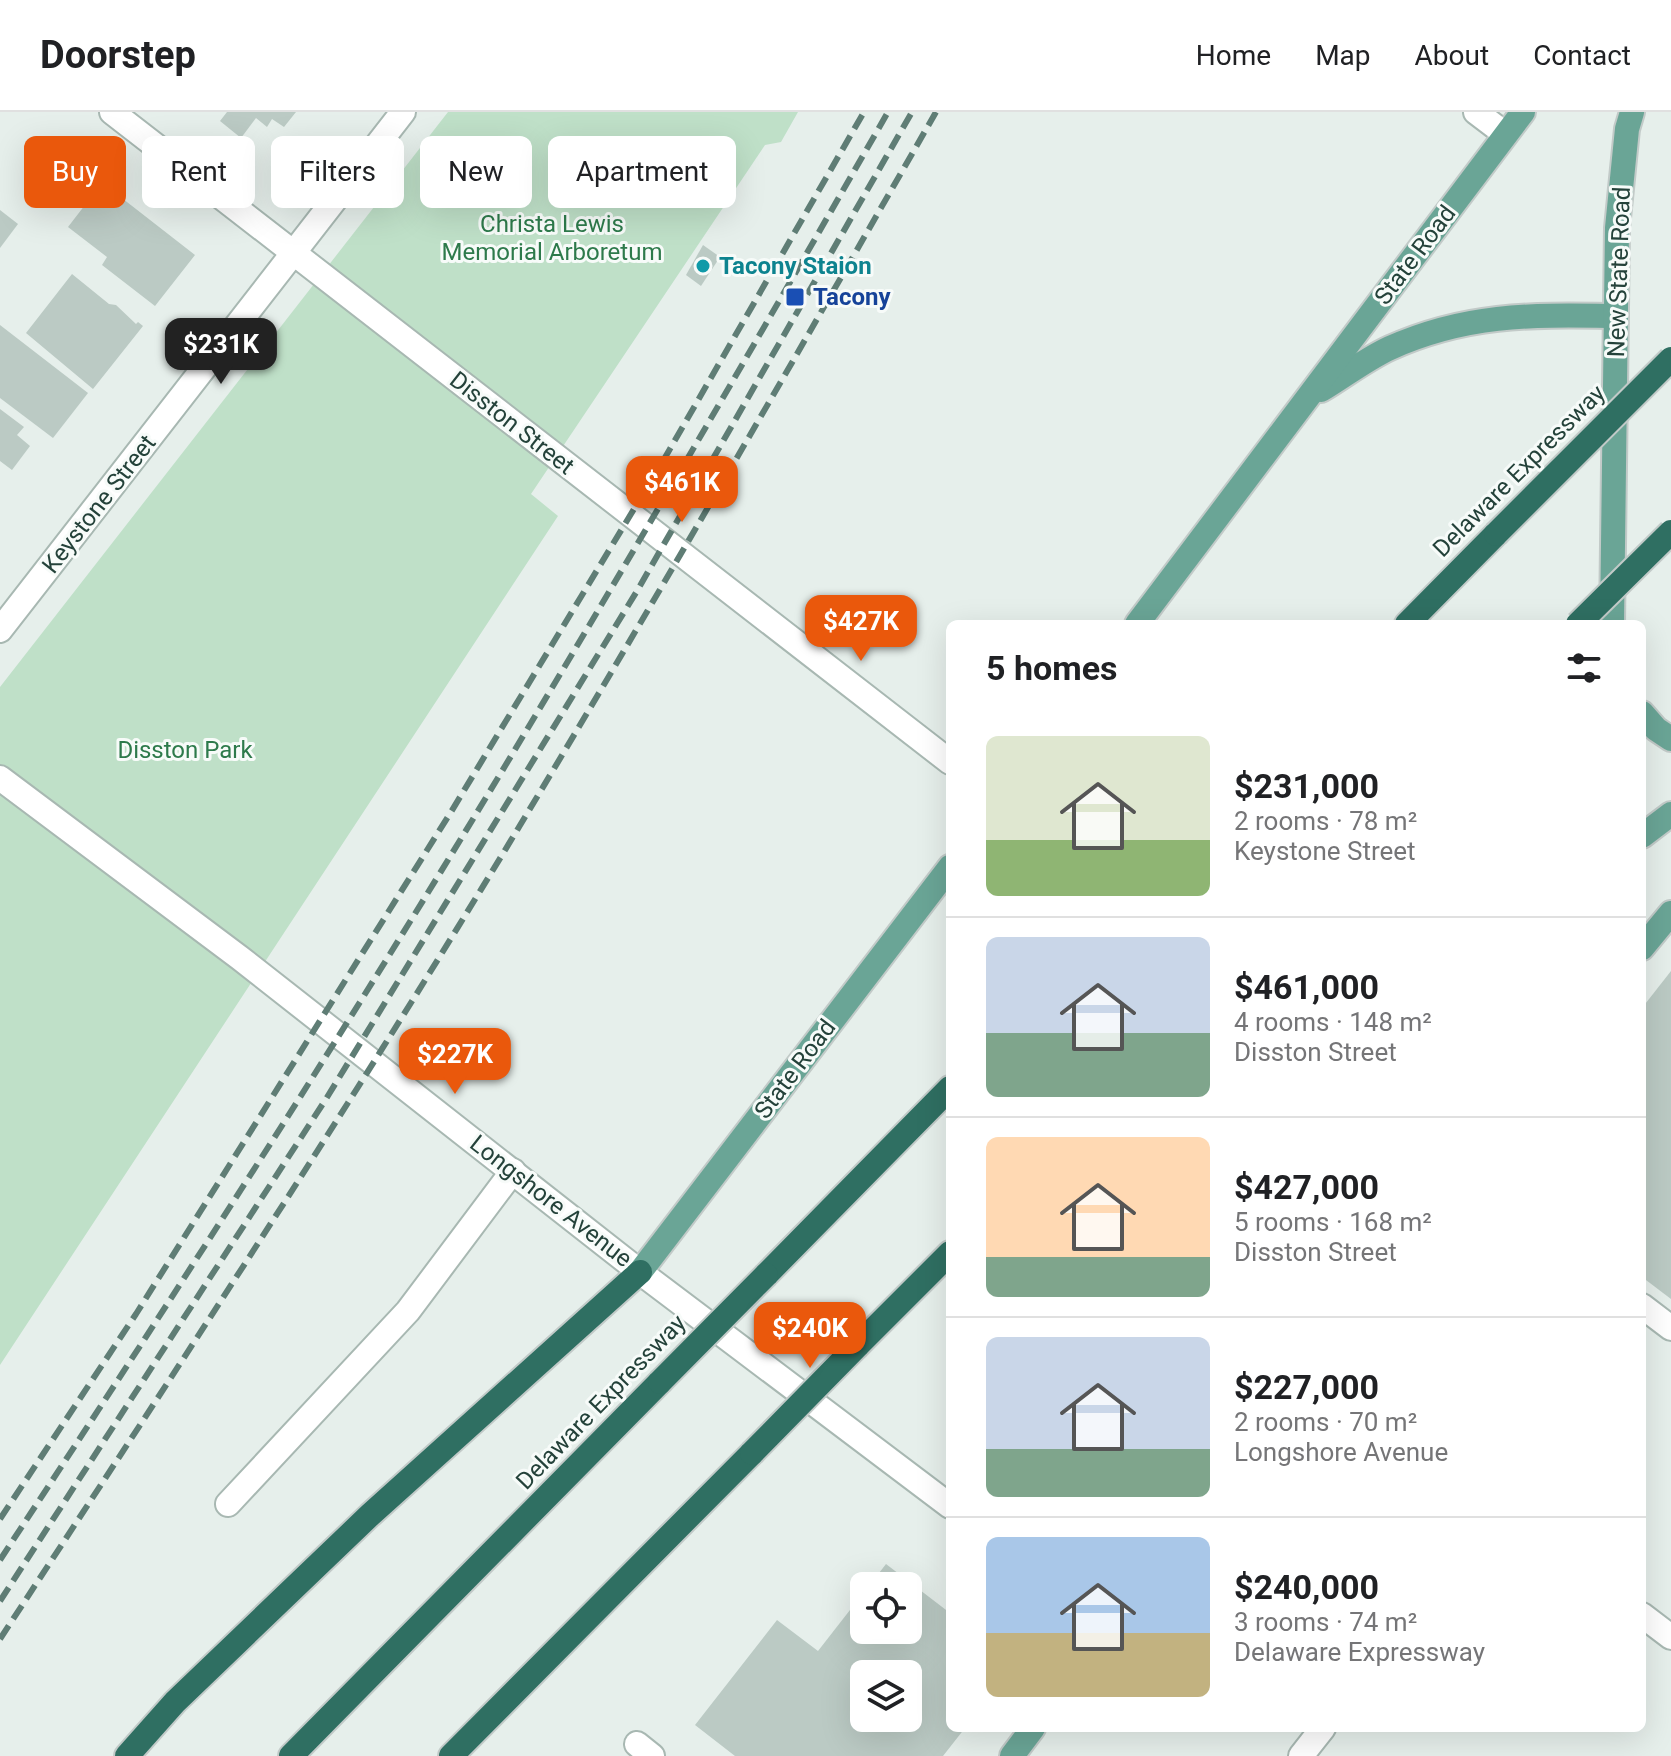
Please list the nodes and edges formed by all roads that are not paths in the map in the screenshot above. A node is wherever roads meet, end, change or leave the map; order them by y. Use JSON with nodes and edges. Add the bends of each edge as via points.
{"nodes":[{"id":1,"x":112,"y":112,"type":"edge"},
{"id":2,"x":403,"y":112,"type":"edge"},
{"id":3,"x":1476,"y":112,"type":"edge"},
{"id":4,"x":1523,"y":112,"type":"edge"},
{"id":5,"x":1632,"y":112,"type":"edge"},
{"id":6,"x":1505,"y":134,"type":"junction"},
{"id":7,"x":293,"y":254,"type":"junction"},
{"id":8,"x":1616,"y":316,"type":"junction"},
{"id":9,"x":1671,"y":359,"type":"edge"},
{"id":10,"x":1309,"y":398,"type":"junction"},
{"id":11,"x":1671,"y":532,"type":"edge"},
{"id":12,"x":1140,"y":620,"type":"edge"},
{"id":13,"x":1411,"y":620,"type":"edge"},
{"id":14,"x":1582,"y":620,"type":"edge"},
{"id":15,"x":1612,"y":620,"type":"edge"},
{"id":16,"x":0,"y":630,"type":"edge"},
{"id":17,"x":1646,"y":718,"type":"edge"},
{"id":18,"x":1671,"y":739,"type":"edge"},
{"id":19,"x":946,"y":759,"type":"edge"},
{"id":20,"x":0,"y":778,"type":"edge"},
{"id":21,"x":1671,"y":814,"type":"edge"},
{"id":22,"x":1646,"y":833,"type":"edge"},
{"id":23,"x":946,"y":872,"type":"edge"},
{"id":24,"x":1671,"y":913,"type":"edge"},
{"id":25,"x":1646,"y":943,"type":"edge"},
{"id":26,"x":946,"y":1092,"type":"edge"},
{"id":27,"x":513,"y":1171,"type":"junction"},
{"id":28,"x":946,"y":1257,"type":"edge"},
{"id":29,"x":640,"y":1272,"type":"junction"},
{"id":30,"x":1646,"y":1309,"type":"edge"},
{"id":31,"x":1671,"y":1328,"type":"edge"},
{"id":32,"x":946,"y":1503,"type":"edge"},
{"id":33,"x":228,"y":1504,"type":"dead end"},
{"id":34,"x":1646,"y":1618,"type":"edge"},
{"id":35,"x":1671,"y":1637,"type":"edge"},
{"id":36,"x":1030,"y":1732,"type":"edge"},
{"id":37,"x":1320,"y":1732,"type":"edge"},
{"id":38,"x":127,"y":1756,"type":"edge"},
{"id":39,"x":291,"y":1756,"type":"edge"},
{"id":40,"x":451,"y":1756,"type":"edge"},
{"id":41,"x":1012,"y":1756,"type":"edge"},
{"id":42,"x":1301,"y":1756,"type":"edge"}],
"edges":[{"from":1,"to":7,"type":"street","name":"Disston Street"},
{"from":2,"to":7,"type":"street","name":"Keystone Street"},
{"from":3,"to":6,"type":"street"},
{"from":4,"to":6,"type":"main road","name":"State Road"},
{"from":5,"to":8,"type":"main road","name":"New State Road","via":[[1617,228]]},
{"from":6,"to":10,"type":"main road","name":"State Road"},
{"from":7,"to":16,"type":"street","name":"Keystone Street"},
{"from":7,"to":19,"type":"street","name":"Disston Street"},
{"from":8,"to":10,"type":"main road","name":"State Road","via":[[1516,315],[1458,324],[1389,348]]},
{"from":8,"to":15,"type":"main road","name":"New State Road"},
{"from":9,"to":13,"type":"highway","name":"Delaware Expressway","bridge":true},
{"from":10,"to":12,"type":"main road","name":"State Road"},
{"from":11,"to":14,"type":"highway","bridge":true},
{"from":17,"to":18,"type":"main road"},
{"from":20,"to":27,"type":"street","name":"Longshore Avenue"},
{"from":21,"to":22,"type":"main road"},
{"from":23,"to":29,"type":"main road","name":"State Road"},
{"from":24,"to":25,"type":"main road"},
{"from":26,"to":39,"type":"highway","name":"Delaware Expressway","bridge":true},
{"from":27,"to":29,"type":"street","name":"Longshore Avenue"},
{"from":27,"to":33,"type":"street","via":[[408,1311]]},
{"from":28,"to":40,"type":"highway","bridge":true},
{"from":29,"to":32,"type":"street","name":"Longshore Avenue"},
{"from":29,"to":38,"type":"highway","via":[[370,1515],[175,1702]]},
{"from":30,"to":31,"type":"street"},
{"from":34,"to":35,"type":"street"},
{"from":36,"to":41,"type":"main road"},
{"from":37,"to":42,"type":"street"}]}
